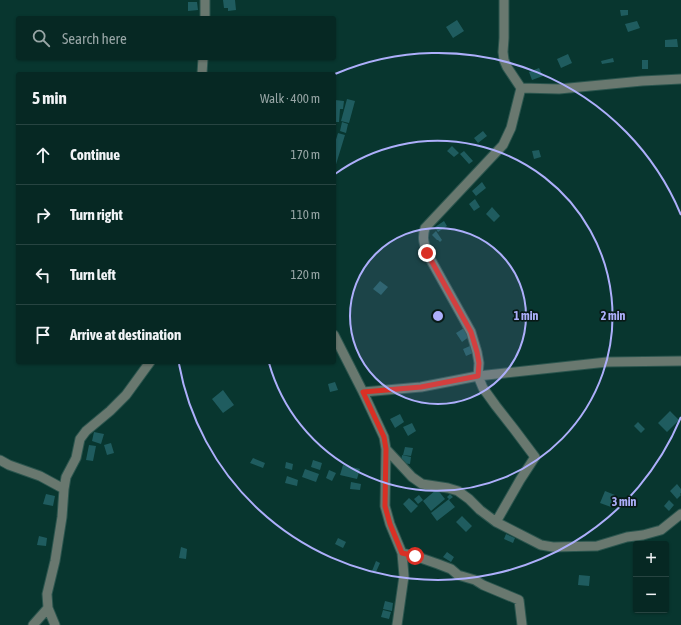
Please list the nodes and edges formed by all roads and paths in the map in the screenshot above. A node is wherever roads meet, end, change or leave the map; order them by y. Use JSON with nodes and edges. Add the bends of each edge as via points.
{"nodes":[{"id":1,"x":206,"y":0,"type":"edge"},
{"id":2,"x":504,"y":0,"type":"edge"},
{"id":3,"x":205,"y":16,"type":"edge"},
{"id":4,"x":203,"y":60,"type":"edge"},
{"id":5,"x":202,"y":72,"type":"edge"},
{"id":6,"x":681,"y":79,"type":"edge"},
{"id":7,"x":521,"y":88,"type":"junction"},
{"id":8,"x":336,"y":339,"type":"edge"},
{"id":9,"x":681,"y":361,"type":"edge"},
{"id":10,"x":149,"y":364,"type":"edge"},
{"id":11,"x":478,"y":376,"type":"junction"},
{"id":12,"x":363,"y":392,"type":"junction"},
{"id":13,"x":386,"y":449,"type":"junction"},
{"id":14,"x":0,"y":460,"type":"edge"},
{"id":15,"x":40,"y":476,"type":"junction"},
{"id":16,"x":66,"y":477,"type":"junction"},
{"id":17,"x":64,"y":489,"type":"junction"},
{"id":18,"x":681,"y":514,"type":"edge"},
{"id":19,"x":496,"y":522,"type":"junction"},
{"id":20,"x":402,"y":553,"type":"junction"},
{"id":21,"x":48,"y":608,"type":"junction"},
{"id":22,"x":33,"y":625,"type":"edge"},
{"id":23,"x":55,"y":625,"type":"edge"},
{"id":24,"x":397,"y":625,"type":"edge"},
{"id":25,"x":522,"y":625,"type":"edge"}],
"edges":[{"from":1,"to":3,"type":"street"},
{"from":2,"to":7,"type":"street","via":[[504,60]]},
{"from":4,"to":5,"type":"street"},
{"from":6,"to":7,"type":"street","via":[[559,89]]},
{"from":7,"to":11,"type":"street","via":[[512,128],[503,145],[425,228],[423,235],[427,253],[471,332],[479,363]]},
{"from":8,"to":12,"type":"street"},
{"from":9,"to":11,"type":"street","via":[[607,362]]},
{"from":10,"to":16,"type":"street","via":[[126,395],[80,439],[76,458]]},
{"from":11,"to":12,"type":"street","via":[[421,387]]},
{"from":11,"to":19,"type":"street","via":[[483,388],[535,457]]},
{"from":12,"to":13,"type":"street","via":[[384,437]]},
{"from":13,"to":19,"type":"street","via":[[422,484],[458,491]]},
{"from":13,"to":20,"type":"street","via":[[385,506]]},
{"from":14,"to":15,"type":"street"},
{"from":15,"to":16,"type":"street"},
{"from":15,"to":17,"type":"street"},
{"from":16,"to":17,"type":"street"},
{"from":17,"to":21,"type":"street","via":[[55,561],[47,594]]},
{"from":18,"to":19,"type":"street","via":[[661,530],[597,546],[583,547],[541,545]]},
{"from":20,"to":24,"type":"street","via":[[404,576]]},
{"from":20,"to":25,"type":"street","via":[[445,566],[458,576],[475,580],[519,600]]},
{"from":21,"to":22,"type":"street"},
{"from":21,"to":23,"type":"street"}]}
